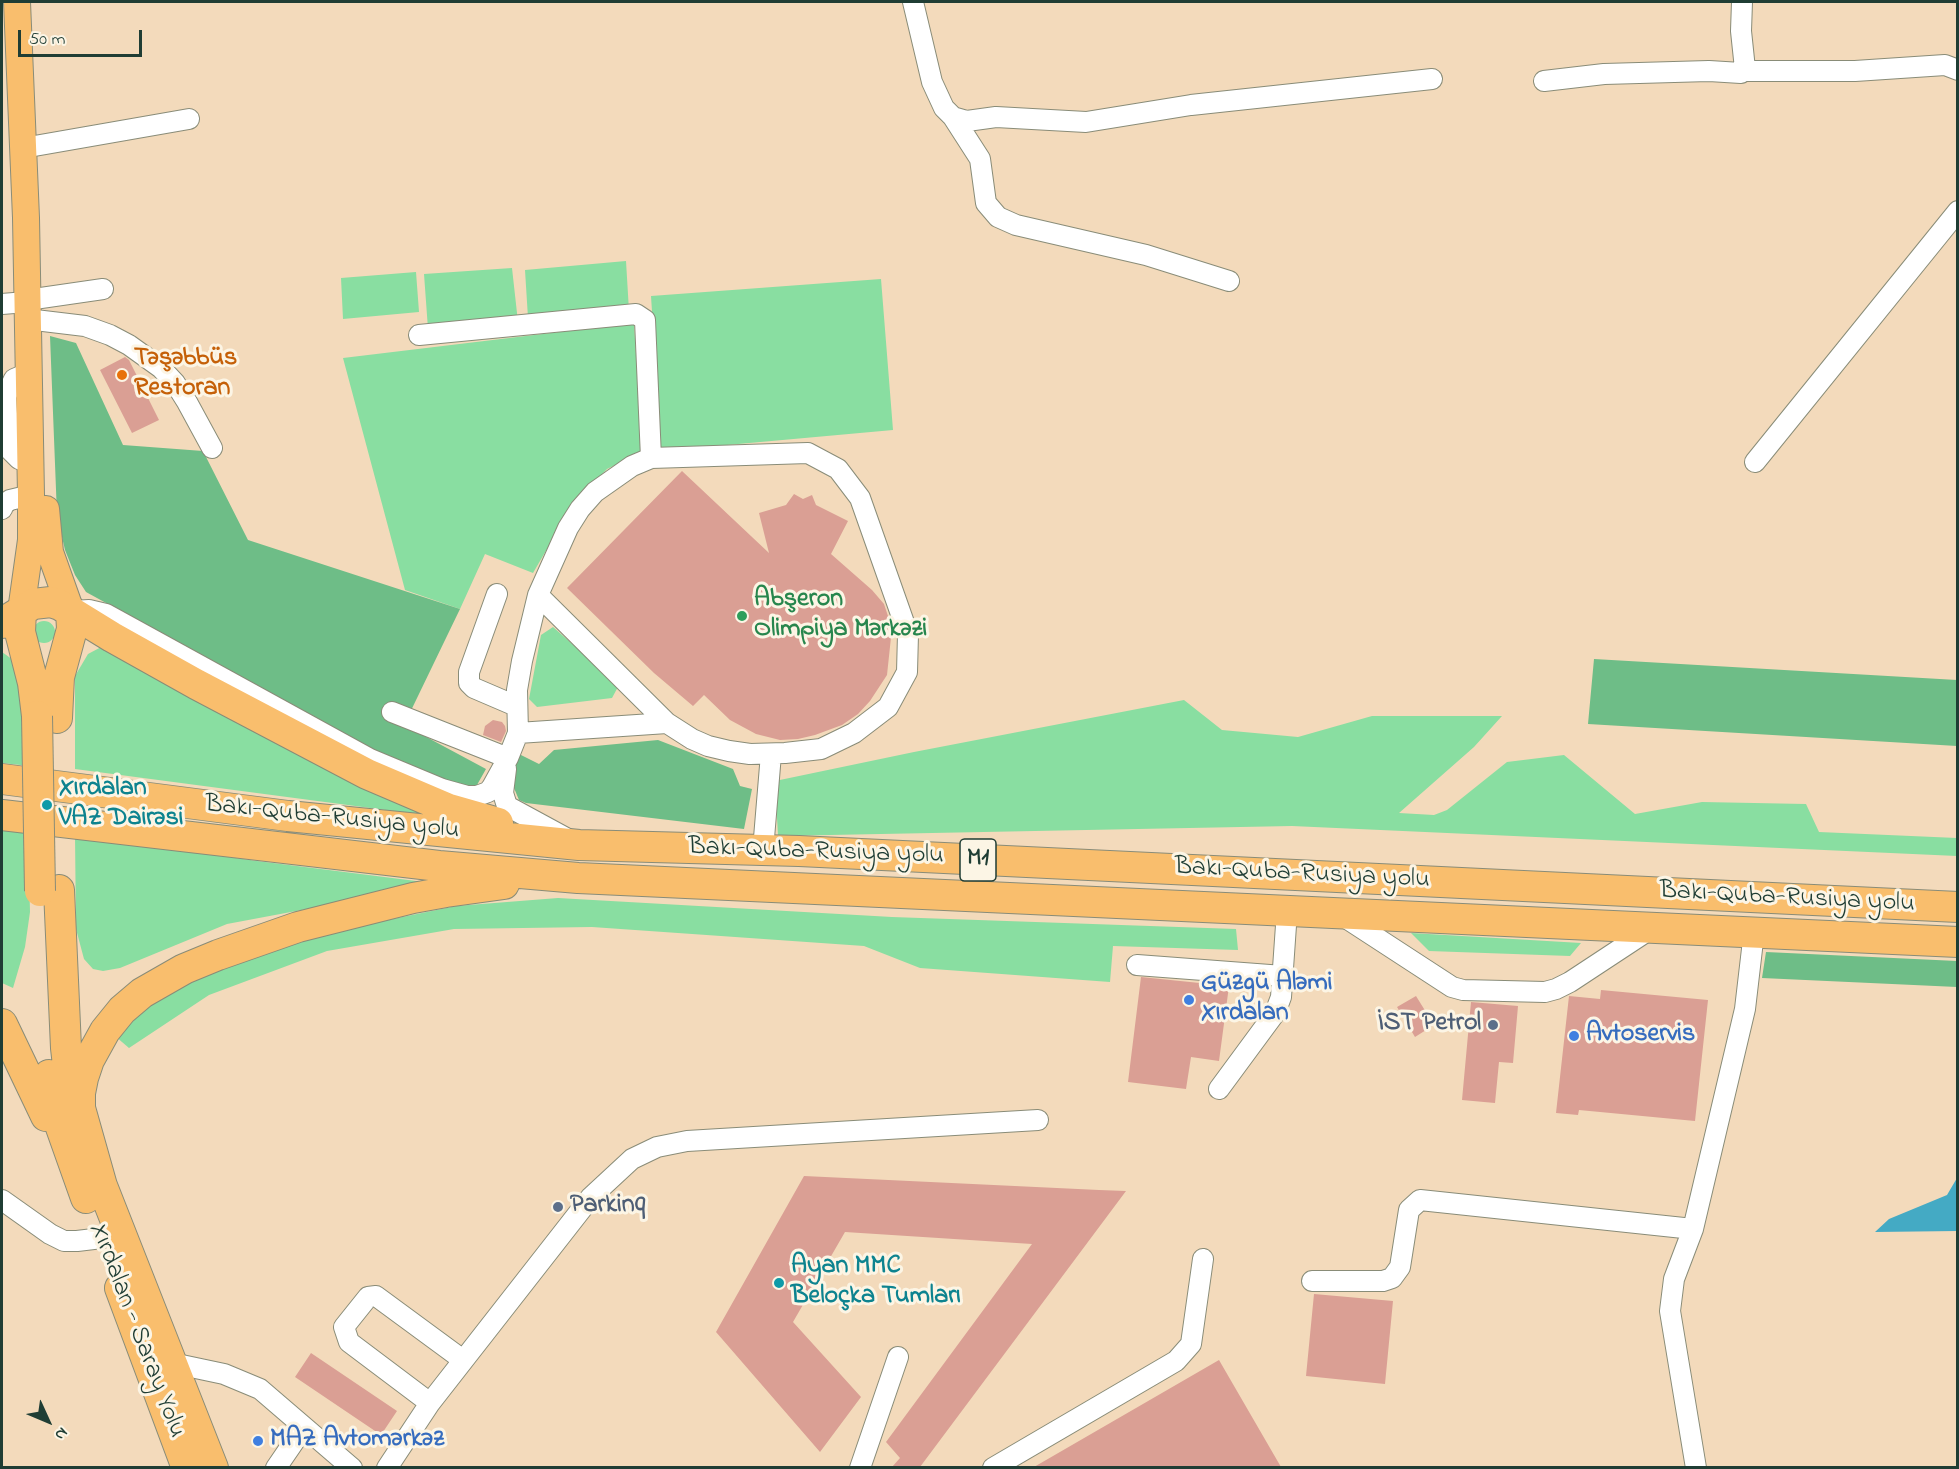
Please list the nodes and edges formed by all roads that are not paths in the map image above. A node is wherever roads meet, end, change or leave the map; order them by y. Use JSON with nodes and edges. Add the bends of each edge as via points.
{"nodes":[{"id":1,"x":912,"y":2,"type":"edge"},
{"id":2,"x":1742,"y":2,"type":"edge"},
{"id":3,"x":12,"y":12,"type":"edge"},
{"id":4,"x":1958,"y":70,"type":"edge"},
{"id":5,"x":1744,"y":71,"type":"junction"},
{"id":6,"x":1432,"y":79,"type":"dead end"},
{"id":7,"x":1544,"y":81,"type":"dead end"},
{"id":8,"x":953,"y":117,"type":"junction"},
{"id":9,"x":189,"y":119,"type":"dead end"},
{"id":10,"x":24,"y":148,"type":"junction"},
{"id":11,"x":1958,"y":211,"type":"edge"},
{"id":12,"x":1229,"y":281,"type":"dead end"},
{"id":13,"x":103,"y":289,"type":"dead end"},
{"id":14,"x":24,"y":306,"type":"edge"},
{"id":15,"x":419,"y":335,"type":"dead end"},
{"id":16,"x":212,"y":448,"type":"dead end"},
{"id":17,"x":651,"y":458,"type":"junction"},
{"id":18,"x":1755,"y":462,"type":"dead end"},
{"id":19,"x":37,"y":463,"type":"junction"},
{"id":20,"x":31,"y":495,"type":"junction"},
{"id":21,"x":2,"y":509,"type":"edge"},
{"id":22,"x":497,"y":594,"type":"dead end"},
{"id":23,"x":538,"y":595,"type":"junction"},
{"id":24,"x":71,"y":611,"type":"junction"},
{"id":25,"x":11,"y":617,"type":"edge"},
{"id":26,"x":516,"y":706,"type":"junction"},
{"id":27,"x":392,"y":712,"type":"dead end"},
{"id":28,"x":47,"y":717,"type":"junction"},
{"id":29,"x":667,"y":723,"type":"junction"},
{"id":30,"x":518,"y":733,"type":"junction"},
{"id":31,"x":771,"y":754,"type":"junction"},
{"id":32,"x":508,"y":758,"type":"junction"},
{"id":33,"x":2,"y":779,"type":"edge"},
{"id":34,"x":2,"y":815,"type":"edge"},
{"id":35,"x":579,"y":845,"type":"junction"},
{"id":36,"x":763,"y":850,"type":"junction"},
{"id":37,"x":578,"y":878,"type":"junction"},
{"id":38,"x":1958,"y":907,"type":"edge"},
{"id":39,"x":1287,"y":911,"type":"junction"},
{"id":40,"x":1338,"y":913,"type":"junction"},
{"id":41,"x":1652,"y":927,"type":"junction"},
{"id":42,"x":1754,"y":933,"type":"junction"},
{"id":43,"x":1958,"y":942,"type":"edge"},
{"id":44,"x":1137,"y":965,"type":"dead end"},
{"id":45,"x":1283,"y":976,"type":"junction"},
{"id":46,"x":2,"y":1024,"type":"edge"},
{"id":47,"x":1219,"y":1089,"type":"dead end"},
{"id":48,"x":1038,"y":1120,"type":"dead end"},
{"id":49,"x":93,"y":1190,"type":"junction"},
{"id":50,"x":2,"y":1200,"type":"edge"},
{"id":51,"x":1693,"y":1229,"type":"junction"},
{"id":52,"x":102,"y":1238,"type":"junction"},
{"id":53,"x":1203,"y":1259,"type":"dead end"},
{"id":54,"x":1312,"y":1281,"type":"dead end"},
{"id":55,"x":898,"y":1357,"type":"dead end"},
{"id":56,"x":463,"y":1360,"type":"junction"},
{"id":57,"x":172,"y":1363,"type":"junction"},
{"id":58,"x":430,"y":1403,"type":"junction"},
{"id":59,"x":304,"y":1427,"type":"junction"},
{"id":60,"x":187,"y":1467,"type":"edge"},
{"id":61,"x":213,"y":1467,"type":"edge"},
{"id":62,"x":276,"y":1467,"type":"edge"},
{"id":63,"x":352,"y":1467,"type":"edge"},
{"id":64,"x":387,"y":1467,"type":"edge"},
{"id":65,"x":860,"y":1467,"type":"edge"},
{"id":66,"x":993,"y":1467,"type":"edge"},
{"id":67,"x":1696,"y":1467,"type":"edge"}],
"edges":[{"from":1,"to":8,"type":"lane","via":[[932,81],[944,108]]},
{"from":2,"to":5,"type":"lane"},
{"from":3,"to":10,"type":"main road"},
{"from":4,"to":5,"type":"lane","via":[[1945,65],[1856,71]]},
{"from":5,"to":7,"type":"lane","via":[[1605,74]]},
{"from":6,"to":8,"type":"lane","via":[[1191,105],[1086,122],[996,117],[967,121]]},
{"from":8,"to":12,"type":"lane","via":[[980,159],[986,203],[998,217]]},
{"from":9,"to":10,"type":"lane"},
{"from":10,"to":14,"type":"main road"},
{"from":11,"to":18,"type":"lane"},
{"from":13,"to":14,"type":"lane"},
{"from":14,"to":16,"type":"lane","via":[[110,335],[162,368],[187,402]]},
{"from":14,"to":19,"type":"main road","via":[[33,373]]},
{"from":15,"to":17,"type":"lane","via":[[636,314],[645,320]]},
{"from":17,"to":23,"type":"lane","via":[[611,480],[580,509]]},
{"from":17,"to":31,"type":"lane","via":[[808,453],[838,469],[860,498],[908,634],[907,672],[888,707],[854,733],[821,749]]},
{"from":19,"to":20,"type":"main road"},
{"from":19,"to":24,"type":"main road","via":[[50,552]]},
{"from":20,"to":21,"type":"lane","via":[[10,500]]},
{"from":20,"to":25,"type":"main road","via":[[31,540]]},
{"from":22,"to":26,"type":"lane","via":[[469,672],[469,683]]},
{"from":23,"to":26,"type":"lane"},
{"from":23,"to":29,"type":"lane"},
{"from":24,"to":25,"type":"highway","via":[[51,602],[33,604]]},
{"from":24,"to":28,"type":"highway","via":[[72,629]]},
{"from":24,"to":32,"type":"lane","via":[[105,614],[370,759],[442,789],[467,796],[488,792]]},
{"from":24,"to":35,"type":"highway","via":[[196,684],[385,783],[449,809]]},
{"from":25,"to":28,"type":"highway","via":[[20,632],[33,683]]},
{"from":26,"to":30,"type":"lane"},
{"from":27,"to":32,"type":"lane"},
{"from":28,"to":49,"type":"highway","bridge":true,"via":[[47,1052],[59,1122]]},
{"from":29,"to":30,"type":"lane"},
{"from":29,"to":31,"type":"lane","via":[[708,746]]},
{"from":30,"to":32,"type":"lane"},
{"from":31,"to":36,"type":"lane"},
{"from":32,"to":35,"type":"lane","via":[[502,793],[507,806]]},
{"from":33,"to":35,"type":"highway","name":"Bakı-Quba-Rusiya yolu","number":"M1","via":[[288,816]]},
{"from":34,"to":37,"type":"highway","name":"Bakı-Quba-Rusiya yolu","number":"M1","via":[[439,866]]},
{"from":35,"to":36,"type":"highway","name":"Bakı-Quba-Rusiya yolu","number":"M1"},
{"from":36,"to":38,"type":"highway","name":"Bakı-Quba-Rusiya yolu","number":"M1"},
{"from":37,"to":39,"type":"highway","name":"Bakı-Quba-Rusiya yolu","number":"M1"},
{"from":37,"to":49,"type":"highway","via":[[446,891],[376,906],[246,944],[184,969],[142,993],[105,1031],[83,1078],[80,1108]]},
{"from":39,"to":40,"type":"highway","name":"Bakı-Quba-Rusiya yolu","number":"M1"},
{"from":39,"to":45,"type":"lane"},
{"from":40,"to":41,"type":"highway","name":"Bakı-Quba-Rusiya yolu","number":"M1"},
{"from":40,"to":41,"type":"lane","via":[[1452,987],[1463,990],[1556,989]]},
{"from":41,"to":42,"type":"highway","name":"Bakı-Quba-Rusiya yolu","number":"M1"},
{"from":42,"to":43,"type":"highway","name":"Bakı-Quba-Rusiya yolu","number":"M1"},
{"from":42,"to":51,"type":"lane","via":[[1745,1009]]},
{"from":44,"to":45,"type":"lane"},
{"from":45,"to":47,"type":"lane","via":[[1275,1012]]},
{"from":46,"to":49,"type":"highway"},
{"from":48,"to":56,"type":"lane","via":[[687,1141],[657,1147],[632,1159],[591,1197]]},
{"from":49,"to":52,"type":"highway","name":"Xırdalan - Saray Yolu"},
{"from":49,"to":57,"type":"highway"},
{"from":50,"to":52,"type":"lane","via":[[64,1241]]},
{"from":51,"to":54,"type":"lane","via":[[1420,1200],[1409,1210],[1400,1267],[1392,1278]]},
{"from":51,"to":67,"type":"lane","via":[[1674,1279],[1670,1311]]},
{"from":52,"to":60,"type":"highway","name":"Xırdalan - Saray Yolu"},
{"from":53,"to":66,"type":"lane","via":[[1191,1344],[1176,1361]]},
{"from":55,"to":65,"type":"lane"},
{"from":56,"to":58,"type":"lane"},
{"from":56,"to":58,"type":"lane","via":[[376,1296],[368,1297],[344,1327],[349,1342]]},
{"from":57,"to":59,"type":"lane","via":[[241,1379],[260,1389]]},
{"from":57,"to":61,"type":"highway"},
{"from":58,"to":64,"type":"lane"},
{"from":59,"to":62,"type":"lane"},
{"from":59,"to":63,"type":"lane"}]}
